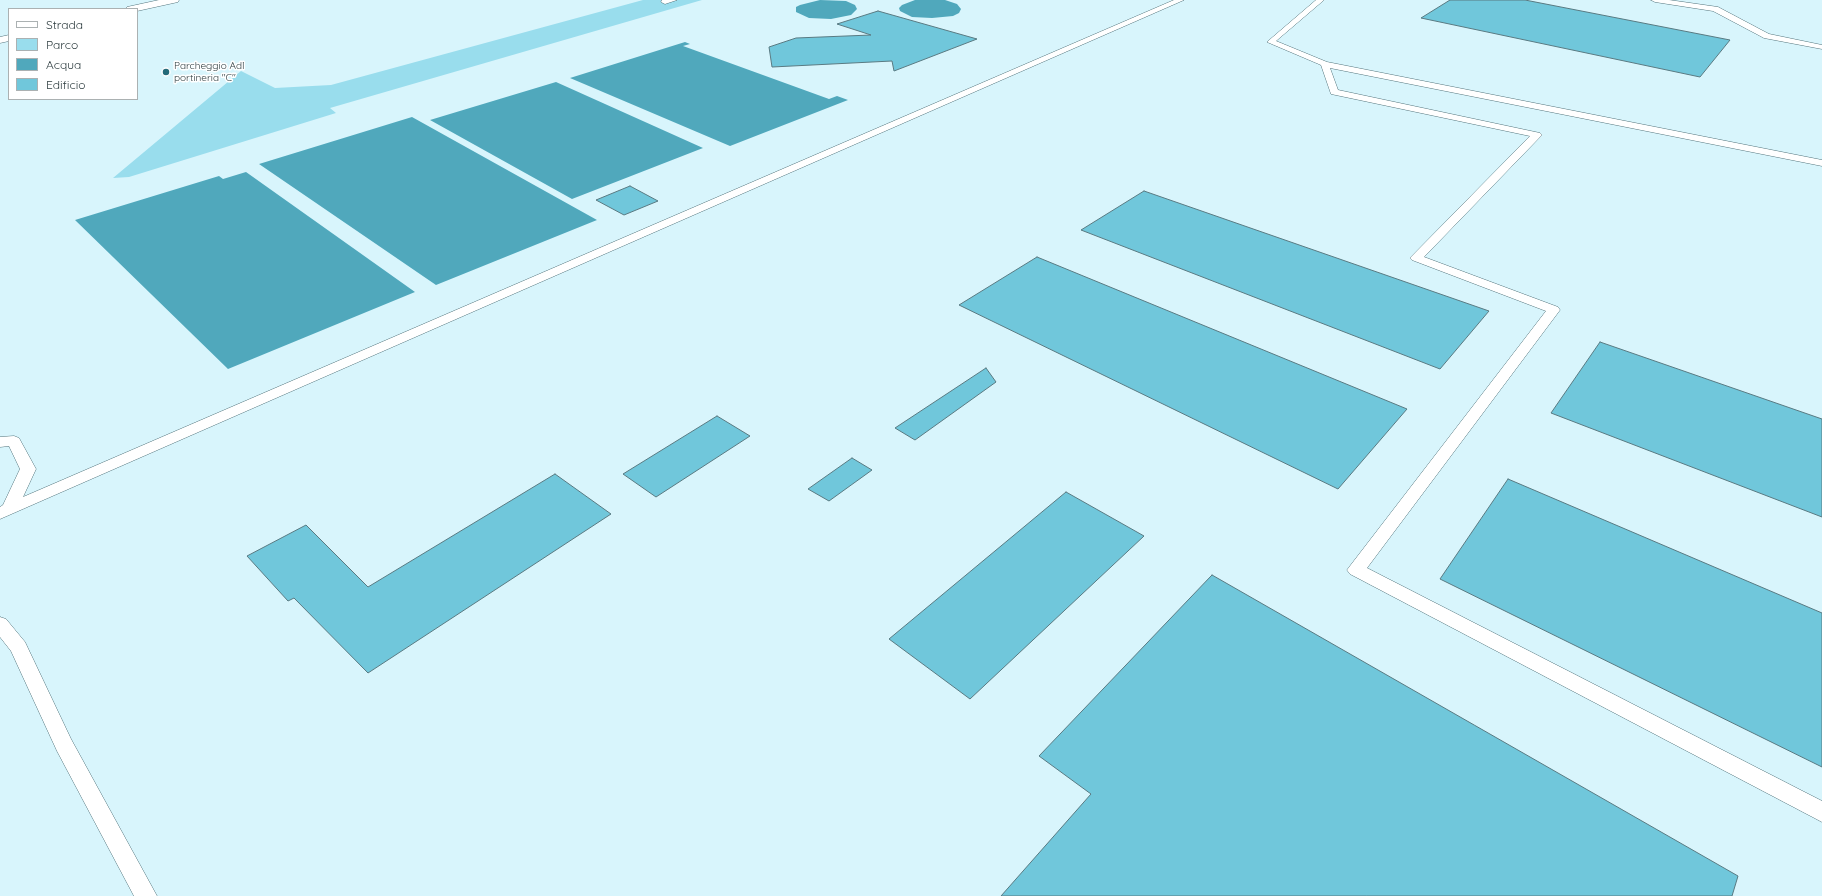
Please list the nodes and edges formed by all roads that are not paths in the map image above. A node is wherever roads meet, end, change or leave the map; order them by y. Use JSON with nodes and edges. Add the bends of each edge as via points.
{"nodes":[{"id":1,"x":174,"y":0,"type":"edge"},
{"id":2,"x":1180,"y":0,"type":"edge"},
{"id":3,"x":1320,"y":0,"type":"edge"},
{"id":4,"x":1655,"y":0,"type":"edge"},
{"id":5,"x":136,"y":8,"type":"edge"},
{"id":6,"x":1822,"y":47,"type":"edge"},
{"id":7,"x":1325,"y":64,"type":"junction"},
{"id":8,"x":1822,"y":164,"type":"edge"},
{"id":9,"x":0,"y":442,"type":"edge"},
{"id":10,"x":4,"y":511,"type":"edge"},
{"id":11,"x":0,"y":624,"type":"edge"},
{"id":12,"x":1822,"y":812,"type":"edge"},
{"id":13,"x":146,"y":896,"type":"edge"}],
"edges":[{"from":1,"to":5,"type":"street"},
{"from":2,"to":10,"type":"lane"},
{"from":3,"to":7,"type":"lane","via":[[1271,42]]},
{"from":4,"to":6,"type":"lane","via":[[1715,9],[1766,36]]},
{"from":7,"to":8,"type":"lane"},
{"from":7,"to":12,"type":"lane","via":[[1334,92],[1537,135],[1416,258],[1554,310],[1356,570]]},
{"from":9,"to":10,"type":"lane","via":[[14,441],[28,469]]},
{"from":11,"to":13,"type":"lane","via":[[18,647],[64,745]]}]}
